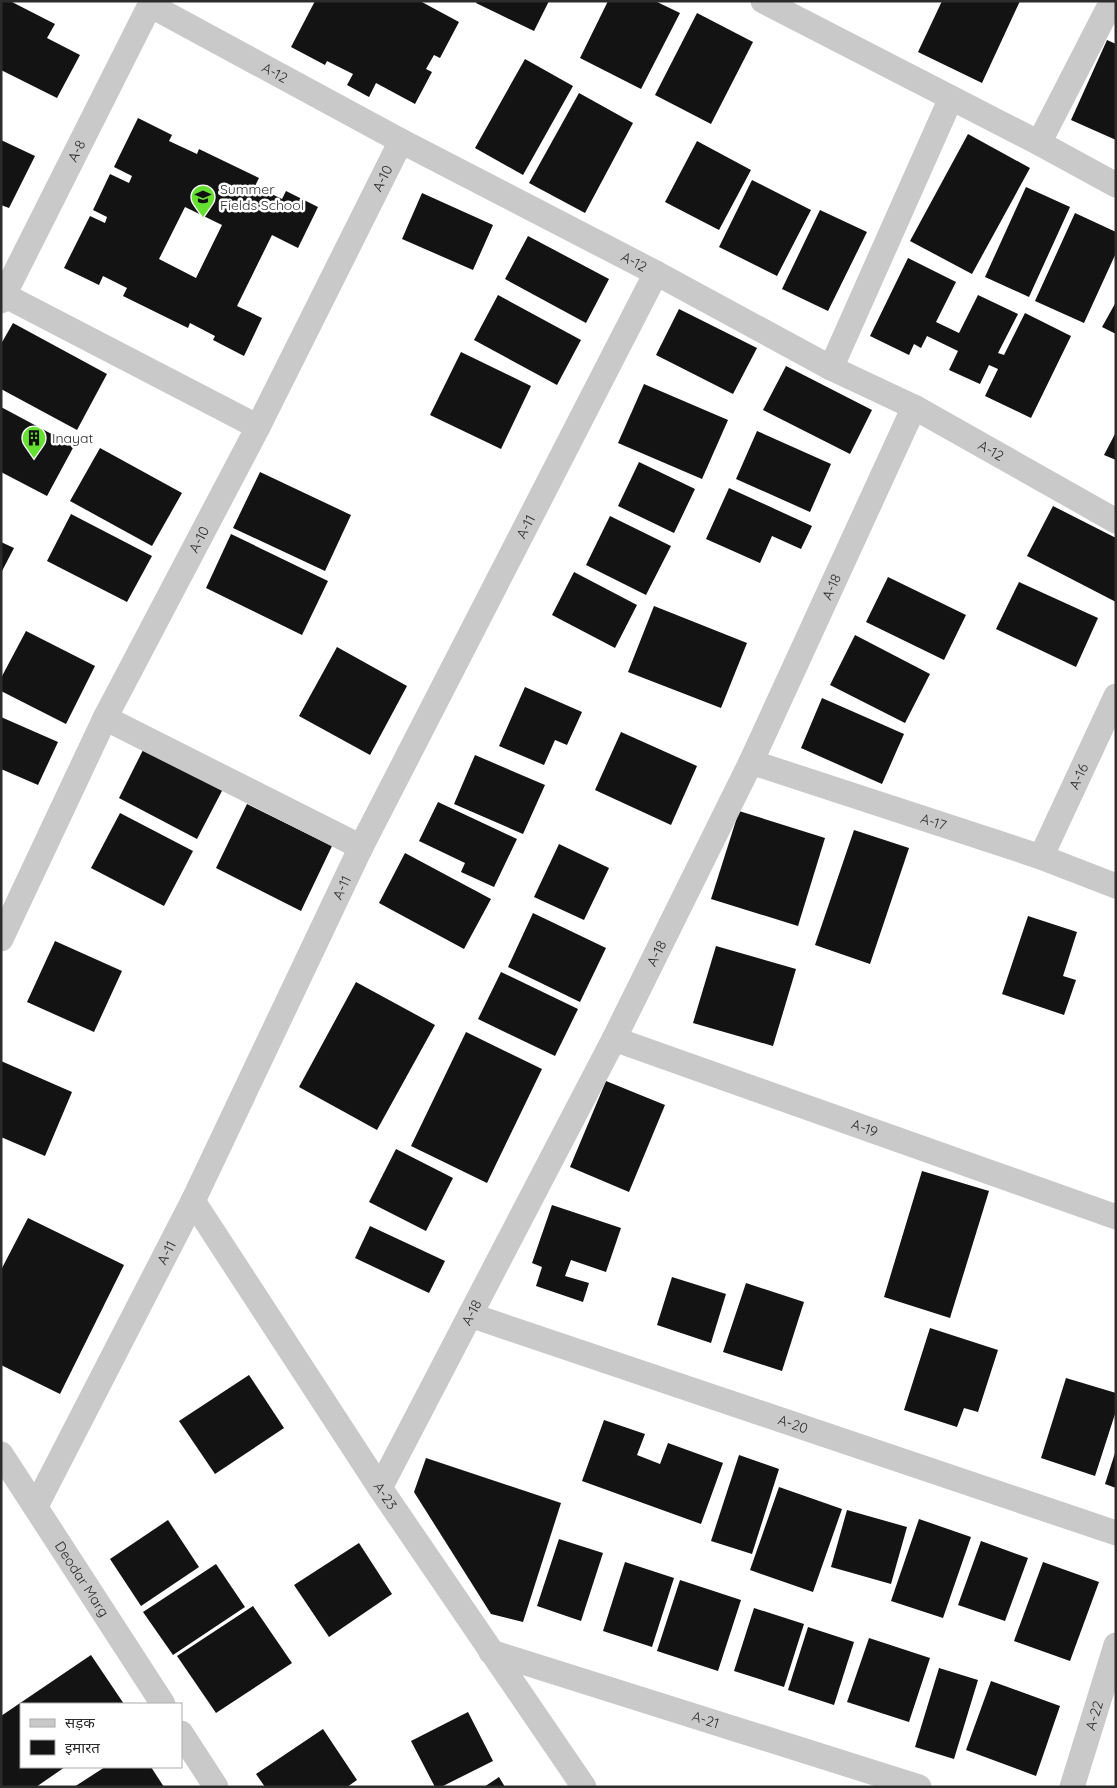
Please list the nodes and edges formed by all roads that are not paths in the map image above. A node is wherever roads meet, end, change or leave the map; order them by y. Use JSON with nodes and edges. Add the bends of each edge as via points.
{"nodes":[{"id":1,"x":763,"y":1,"type":"edge"},
{"id":2,"x":1112,"y":1,"type":"edge"},
{"id":3,"x":151,"y":3,"type":"edge"},
{"id":4,"x":951,"y":98,"type":"junction"},
{"id":5,"x":401,"y":141,"type":"junction"},
{"id":6,"x":1039,"y":143,"type":"junction"},
{"id":7,"x":1116,"y":185,"type":"edge"},
{"id":8,"x":656,"y":274,"type":"junction"},
{"id":9,"x":3,"y":298,"type":"edge"},
{"id":10,"x":831,"y":368,"type":"junction"},
{"id":11,"x":914,"y":408,"type":"junction"},
{"id":12,"x":258,"y":427,"type":"junction"},
{"id":13,"x":1116,"y":521,"type":"edge"},
{"id":14,"x":1116,"y":696,"type":"edge"},
{"id":15,"x":105,"y":718,"type":"junction"},
{"id":16,"x":751,"y":762,"type":"junction"},
{"id":17,"x":362,"y":847,"type":"junction"},
{"id":18,"x":1041,"y":858,"type":"junction"},
{"id":19,"x":1116,"y":886,"type":"edge"},
{"id":20,"x":1,"y":939,"type":"edge"},
{"id":21,"x":614,"y":1039,"type":"junction"},
{"id":22,"x":193,"y":1201,"type":"junction"},
{"id":23,"x":1116,"y":1217,"type":"edge"},
{"id":24,"x":470,"y":1315,"type":"junction"},
{"id":25,"x":1,"y":1454,"type":"edge"},
{"id":26,"x":380,"y":1488,"type":"junction"},
{"id":27,"x":36,"y":1506,"type":"junction"},
{"id":28,"x":1116,"y":1534,"type":"edge"},
{"id":29,"x":1116,"y":1645,"type":"edge"},
{"id":30,"x":491,"y":1652,"type":"junction"},
{"id":31,"x":162,"y":1703,"type":"edge"},
{"id":32,"x":182,"y":1735,"type":"edge"},
{"id":33,"x":216,"y":1787,"type":"edge"},
{"id":34,"x":584,"y":1787,"type":"edge"},
{"id":35,"x":919,"y":1787,"type":"edge"},
{"id":36,"x":1072,"y":1787,"type":"edge"}],
"edges":[{"from":1,"to":4,"type":"street"},
{"from":2,"to":6,"type":"street"},
{"from":3,"to":5,"type":"street","name":"A-12"},
{"from":3,"to":9,"type":"street","name":"A-8"},
{"from":4,"to":6,"type":"street"},
{"from":4,"to":10,"type":"street"},
{"from":5,"to":8,"type":"street","name":"A-12"},
{"from":5,"to":12,"type":"street","name":"A-10"},
{"from":6,"to":7,"type":"street"},
{"from":8,"to":10,"type":"street","name":"A-12"},
{"from":8,"to":17,"type":"street","name":"A-11"},
{"from":9,"to":12,"type":"street"},
{"from":10,"to":11,"type":"street","name":"A-12"},
{"from":11,"to":13,"type":"street","name":"A-12"},
{"from":11,"to":16,"type":"street","name":"A-18"},
{"from":12,"to":15,"type":"street","name":"A-10"},
{"from":14,"to":18,"type":"street","name":"A-16"},
{"from":15,"to":17,"type":"street"},
{"from":15,"to":20,"type":"street","name":"A-10"},
{"from":16,"to":18,"type":"street","name":"A-17"},
{"from":16,"to":21,"type":"street","name":"A-18"},
{"from":17,"to":22,"type":"street","name":"A-11"},
{"from":18,"to":19,"type":"street","name":"A-17"},
{"from":21,"to":23,"type":"street","name":"A-19"},
{"from":21,"to":24,"type":"street","name":"A-18"},
{"from":22,"to":26,"type":"street","name":"A-23"},
{"from":22,"to":27,"type":"street","name":"A-11"},
{"from":24,"to":26,"type":"street","name":"A-18"},
{"from":24,"to":28,"type":"street","name":"A-20"},
{"from":25,"to":27,"type":"street","name":"Deodar Marg"},
{"from":26,"to":30,"type":"street","name":"A-23"},
{"from":27,"to":31,"type":"street","name":"Deodar Marg"},
{"from":29,"to":36,"type":"street","name":"A-22"},
{"from":30,"to":34,"type":"street","name":"A-23"},
{"from":30,"to":35,"type":"street","name":"A-21"},
{"from":32,"to":33,"type":"street"}]}
